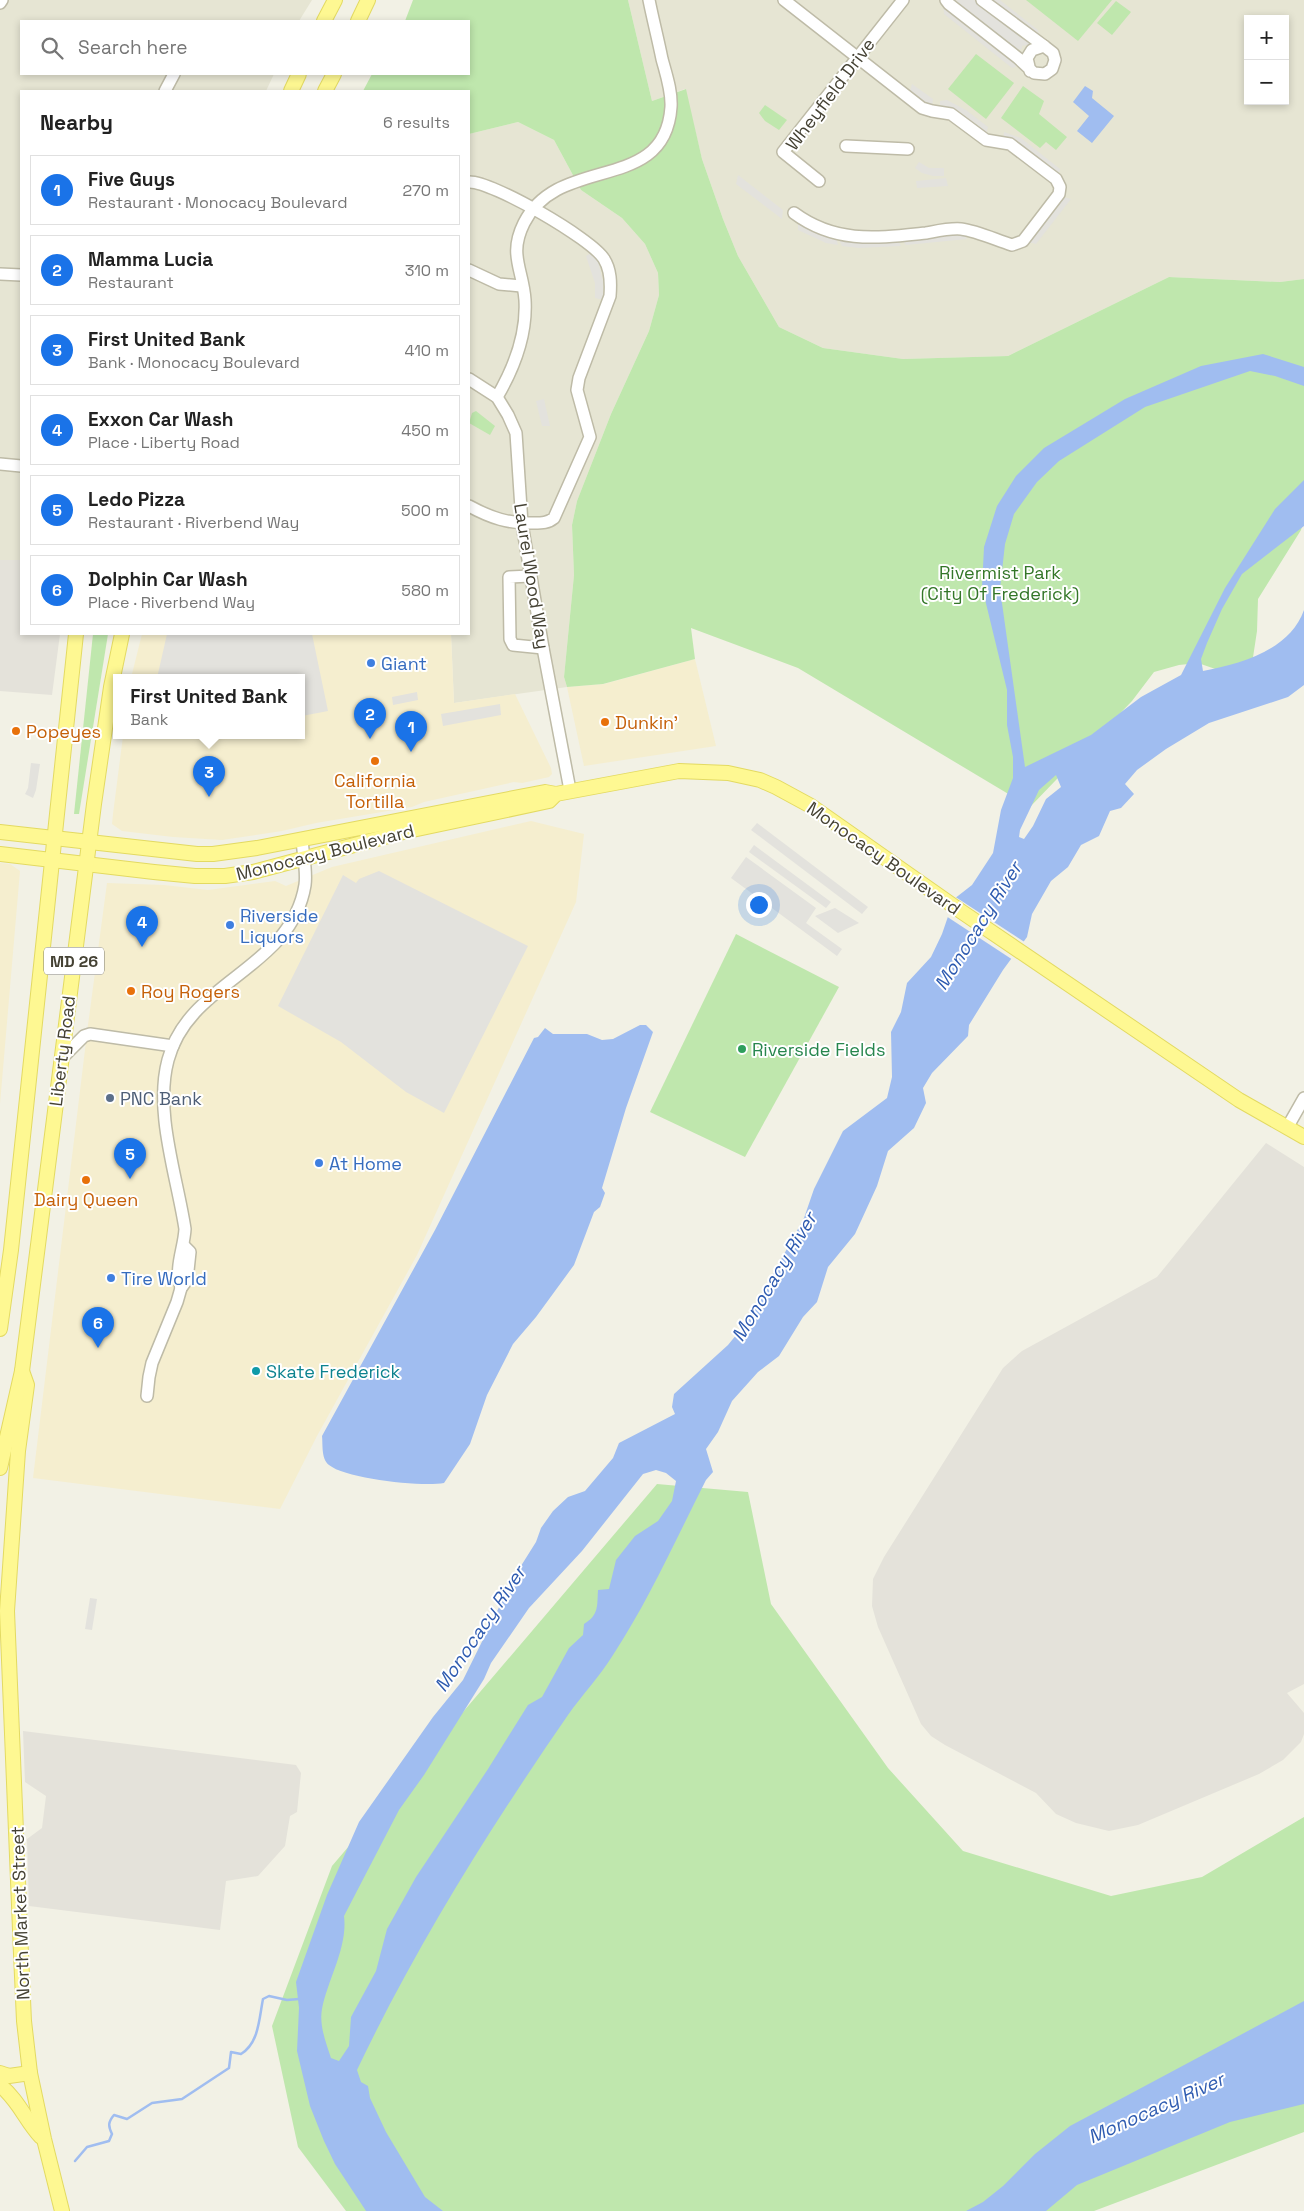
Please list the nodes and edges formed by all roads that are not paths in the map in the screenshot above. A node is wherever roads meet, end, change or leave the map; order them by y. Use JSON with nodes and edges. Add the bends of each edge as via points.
{"nodes":[{"id":1,"x":335,"y":0,"type":"edge"},
{"id":2,"x":368,"y":0,"type":"edge"},
{"id":3,"x":649,"y":0,"type":"edge"},
{"id":4,"x":784,"y":0,"type":"edge"},
{"id":5,"x":902,"y":0,"type":"edge"},
{"id":6,"x":946,"y":0,"type":"edge"},
{"id":7,"x":982,"y":0,"type":"edge"},
{"id":8,"x":325,"y":20,"type":"edge"},
{"id":9,"x":358,"y":20,"type":"edge"},
{"id":10,"x":1044,"y":46,"type":"junction"},
{"id":11,"x":857,"y":58,"type":"junction"},
{"id":12,"x":1030,"y":70,"type":"junction"},
{"id":13,"x":173,"y":75,"type":"edge"},
{"id":14,"x":298,"y":75,"type":"edge"},
{"id":15,"x":333,"y":75,"type":"edge"},
{"id":16,"x":166,"y":90,"type":"edge"},
{"id":17,"x":291,"y":90,"type":"edge"},
{"id":18,"x":326,"y":90,"type":"edge"},
{"id":19,"x":846,"y":146,"type":"dead end"},
{"id":20,"x":908,"y":149,"type":"dead end"},
{"id":21,"x":819,"y":181,"type":"dead end"},
{"id":22,"x":470,"y":182,"type":"edge"},
{"id":23,"x":533,"y":209,"type":"junction"},
{"id":24,"x":794,"y":213,"type":"dead end"},
{"id":25,"x":470,"y":270,"type":"edge"},
{"id":26,"x":0,"y":274,"type":"edge"},
{"id":27,"x":20,"y":275,"type":"edge"},
{"id":28,"x":521,"y":286,"type":"junction"},
{"id":29,"x":470,"y":380,"type":"edge"},
{"id":30,"x":497,"y":397,"type":"junction"},
{"id":31,"x":0,"y":464,"type":"edge"},
{"id":32,"x":20,"y":466,"type":"edge"},
{"id":33,"x":470,"y":507,"type":"edge"},
{"id":34,"x":522,"y":524,"type":"junction"},
{"id":35,"x":531,"y":576,"type":"junction"},
{"id":36,"x":76,"y":635,"type":"edge"},
{"id":37,"x":122,"y":635,"type":"edge"},
{"id":38,"x":543,"y":648,"type":"junction"},
{"id":39,"x":114,"y":674,"type":"edge"},
{"id":40,"x":113,"y":681,"type":"edge"},
{"id":41,"x":570,"y":790,"type":"junction"},
{"id":42,"x":556,"y":794,"type":"junction"},
{"id":43,"x":0,"y":832,"type":"edge"},
{"id":44,"x":55,"y":838,"type":"junction"},
{"id":45,"x":302,"y":840,"type":"junction"},
{"id":46,"x":89,"y":842,"type":"junction"},
{"id":47,"x":0,"y":854,"type":"edge"},
{"id":48,"x":304,"y":859,"type":"junction"},
{"id":49,"x":53,"y":860,"type":"junction"},
{"id":50,"x":86,"y":864,"type":"junction"},
{"id":51,"x":173,"y":1046,"type":"junction"},
{"id":52,"x":62,"y":1058,"type":"junction"},
{"id":53,"x":1304,"y":1098,"type":"edge"},
{"id":54,"x":1286,"y":1128,"type":"junction"},
{"id":55,"x":1304,"y":1137,"type":"edge"},
{"id":56,"x":0,"y":1330,"type":"edge"},
{"id":57,"x":22,"y":1371,"type":"junction"},
{"id":58,"x":147,"y":1396,"type":"dead end"},
{"id":59,"x":0,"y":1468,"type":"edge"},
{"id":60,"x":0,"y":1580,"type":"edge"},
{"id":61,"x":7,"y":1611,"type":"junction"},
{"id":62,"x":0,"y":2073,"type":"edge"},
{"id":63,"x":30,"y":2073,"type":"junction"},
{"id":64,"x":0,"y":2085,"type":"edge"},
{"id":65,"x":44,"y":2139,"type":"junction"},
{"id":66,"x":62,"y":2211,"type":"edge"}],
"edges":[{"from":1,"to":8,"type":"main road"},
{"from":2,"to":9,"type":"main road"},
{"from":3,"to":23,"type":"street","via":[[670,89],[671,106],[664,135],[646,157],[560,186]]},
{"from":4,"to":11,"type":"street"},
{"from":5,"to":11,"type":"street","name":"Wheyfield Drive"},
{"from":6,"to":12,"type":"street"},
{"from":7,"to":10,"type":"street"},
{"from":10,"to":12,"type":"street","via":[[1028,53],[1026,63]]},
{"from":10,"to":12,"type":"street","via":[[1053,53],[1052,69],[1039,75]]},
{"from":11,"to":21,"type":"street","name":"Wheyfield Drive","via":[[783,152]]},
{"from":11,"to":24,"type":"street","via":[[922,108],[952,114],[986,140],[1010,144],[1056,178],[1059,194],[1023,241],[1012,245],[960,229],[891,236],[836,234],[809,224]]},
{"from":13,"to":16,"type":"street"},
{"from":14,"to":17,"type":"main road"},
{"from":15,"to":18,"type":"main road"},
{"from":19,"to":20,"type":"street"},
{"from":22,"to":23,"type":"street","via":[[497,188]]},
{"from":23,"to":28,"type":"street","via":[[524,222],[516,249]]},
{"from":23,"to":34,"type":"street","via":[[590,245],[604,258],[611,284],[610,296],[577,390],[590,437],[554,518]]},
{"from":25,"to":28,"type":"street","via":[[499,284]]},
{"from":26,"to":27,"type":"street"},
{"from":28,"to":30,"type":"street","via":[[524,313],[518,348]]},
{"from":29,"to":30,"type":"street","name":"Laurel Wood Way"},
{"from":30,"to":34,"type":"street","name":"Laurel Wood Way","via":[[516,433]]},
{"from":31,"to":32,"type":"street"},
{"from":33,"to":34,"type":"street","via":[[492,519]]},
{"from":34,"to":35,"type":"street","name":"Laurel Wood Way"},
{"from":35,"to":38,"type":"street","name":"Laurel Wood Way"},
{"from":35,"to":38,"type":"street","via":[[509,578],[510,639],[513,645]]},
{"from":36,"to":44,"type":"main road","name":"Liberty Road","number":"MD 26"},
{"from":37,"to":39,"type":"main road","name":"Liberty Road","number":"MD 26"},
{"from":38,"to":41,"type":"street","name":"Laurel Wood Way"},
{"from":40,"to":46,"type":"main road","name":"Liberty Road","number":"MD 26"},
{"from":41,"to":42,"type":"main road","name":"Monocacy Boulevard"},
{"from":41,"to":54,"type":"main road","name":"Monocacy Boulevard","via":[[680,771],[728,773],[760,780],[791,794],[1239,1100]]},
{"from":42,"to":45,"type":"main road","name":"Monocacy Boulevard","via":[[545,792]]},
{"from":42,"to":48,"type":"main road","name":"Monocacy Boulevard","via":[[549,801],[403,832]]},
{"from":43,"to":44,"type":"main road","name":"Monocacy Boulevard"},
{"from":44,"to":46,"type":"main road","name":"Monocacy Boulevard"},
{"from":44,"to":49,"type":"main road","name":"Liberty Road","number":"MD 26"},
{"from":45,"to":46,"type":"main road","name":"Monocacy Boulevard","via":[[213,854]]},
{"from":45,"to":48,"type":"street"},
{"from":46,"to":50,"type":"main road","name":"Liberty Road","number":"MD 26"},
{"from":47,"to":49,"type":"main road","name":"Monocacy Boulevard"},
{"from":48,"to":50,"type":"main road","name":"Monocacy Boulevard","via":[[253,872],[210,877]]},
{"from":48,"to":51,"type":"street","via":[[304,891],[283,935],[262,957],[198,1007],[180,1030]]},
{"from":49,"to":50,"type":"main road","name":"Monocacy Boulevard"},
{"from":49,"to":56,"type":"main road","name":"Liberty Road","number":"MD 26"},
{"from":50,"to":52,"type":"main road","name":"Liberty Road","number":"MD 26"},
{"from":51,"to":52,"type":"street","via":[[90,1034]]},
{"from":51,"to":58,"type":"street","via":[[163,1091],[164,1116],[185,1229],[178,1277],[181,1288],[152,1363]]},
{"from":52,"to":57,"type":"main road","name":"Liberty Road","number":"MD 26"},
{"from":53,"to":54,"type":"street"},
{"from":54,"to":55,"type":"main road","name":"Monocacy Boulevard"},
{"from":57,"to":59,"type":"main road","name":"Liberty Road","number":"MD 26"},
{"from":57,"to":61,"type":"main road","name":"North Market Street","via":[[27,1385],[18,1451]]},
{"from":60,"to":61,"type":"main road","name":"North Market Street"},
{"from":61,"to":63,"type":"main road","name":"North Market Street","via":[[22,1982]]},
{"from":62,"to":63,"type":"main road","via":[[9,2076]]},
{"from":63,"to":65,"type":"main road","name":"North Market Street"},
{"from":64,"to":65,"type":"main road"},
{"from":65,"to":66,"type":"main road","name":"North Market Street"}]}
